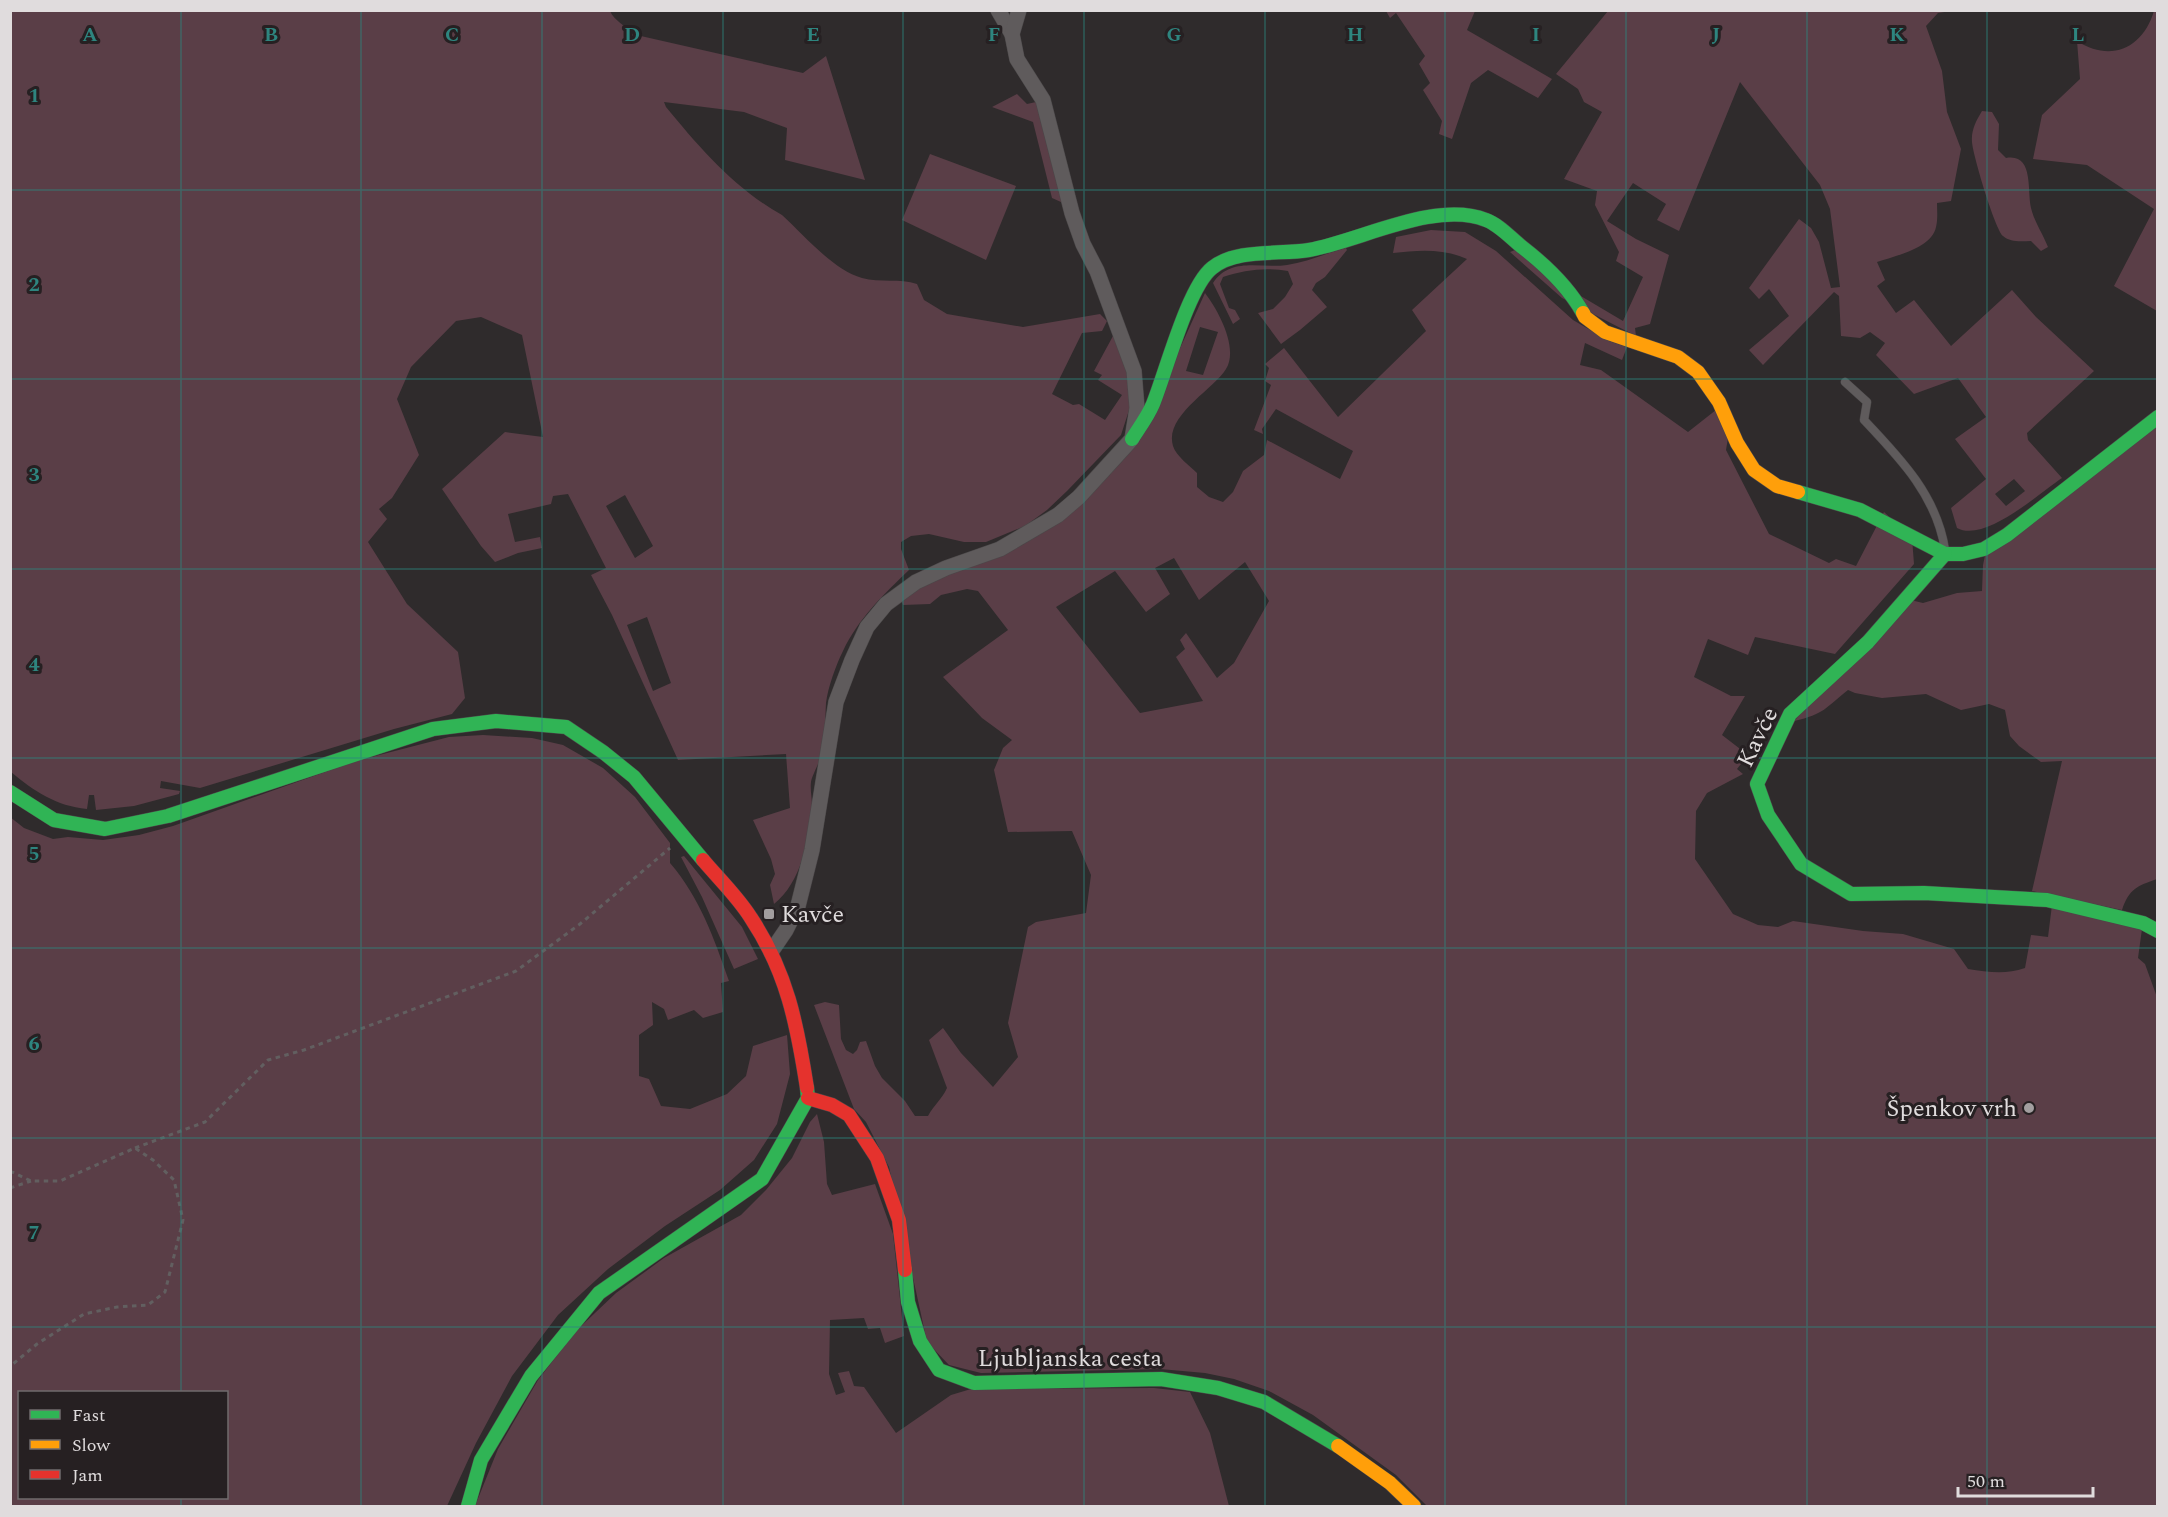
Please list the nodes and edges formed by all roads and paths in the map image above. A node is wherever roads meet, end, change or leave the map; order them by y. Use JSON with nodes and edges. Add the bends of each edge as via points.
{"nodes":[{"id":1,"x":998,"y":10,"type":"edge"},
{"id":2,"x":1019,"y":10,"type":"edge"},
{"id":3,"x":1012,"y":34,"type":"junction"},
{"id":4,"x":1845,"y":382,"type":"dead end"},
{"id":5,"x":2157,"y":417,"type":"edge"},
{"id":6,"x":1132,"y":439,"type":"junction"},
{"id":7,"x":1946,"y":554,"type":"junction"},
{"id":8,"x":10,"y":792,"type":"edge"},
{"id":9,"x":683,"y":837,"type":"junction"},
{"id":10,"x":2157,"y":931,"type":"edge"},
{"id":11,"x":771,"y":952,"type":"junction"},
{"id":12,"x":808,"y":1098,"type":"junction"},
{"id":13,"x":135,"y":1148,"type":"junction"},
{"id":14,"x":10,"y":1171,"type":"edge"},
{"id":15,"x":32,"y":1181,"type":"junction"},
{"id":16,"x":10,"y":1188,"type":"edge"},
{"id":17,"x":10,"y":1368,"type":"edge"},
{"id":18,"x":468,"y":1506,"type":"edge"},
{"id":19,"x":1414,"y":1506,"type":"edge"}],
"edges":[{"from":1,"to":3,"type":"street"},
{"from":2,"to":3,"type":"street"},
{"from":3,"to":6,"type":"street","via":[[1017,58],[1043,100],[1072,213],[1134,371],[1137,408]]},
{"from":4,"to":7,"type":"lane","via":[[1867,402],[1864,420],[1925,490],[1942,530]]},
{"from":5,"to":7,"type":"street","via":[[2007,536],[1984,549]]},
{"from":6,"to":7,"type":"street","via":[[1152,407],[1196,288],[1212,268],[1232,257],[1308,250],[1405,222],[1464,215],[1487,220],[1530,253],[1575,299],[1586,317],[1605,332],[1678,357],[1698,372],[1719,402],[1754,470],[1777,486],[1860,510]]},
{"from":6,"to":11,"type":"street","via":[[1058,515],[1000,549],[916,582],[886,604],[867,627],[836,702],[812,850],[798,906]]},
{"from":7,"to":10,"type":"street","name":"Kavče","via":[[1868,642],[1790,714],[1757,783],[1768,815],[1802,864],[1851,894],[1924,893],[2047,900],[2143,923]]},
{"from":8,"to":9,"type":"street","via":[[54,820],[105,828],[168,816],[433,729],[496,721],[566,727],[634,777]]},
{"from":9,"to":11,"type":"street","via":[[750,916]]},
{"from":9,"to":13,"type":"path","via":[[580,924],[516,971],[268,1060],[205,1122]]},
{"from":11,"to":12,"type":"street","via":[[788,992]]},
{"from":12,"to":18,"type":"street","via":[[762,1179],[598,1293],[531,1376],[481,1460]]},
{"from":12,"to":19,"type":"street","name":"Ljubljanska cesta","via":[[849,1115],[877,1158],[900,1220],[908,1302],[920,1341],[939,1370],[974,1383],[1161,1379],[1218,1388],[1264,1402],[1327,1438],[1390,1483]]},
{"from":13,"to":15,"type":"path","via":[[60,1181]]},
{"from":13,"to":17,"type":"path","via":[[174,1180],[183,1220],[165,1292],[148,1305],[84,1314],[37,1344]]},
{"from":14,"to":15,"type":"path"},
{"from":15,"to":16,"type":"path"}]}
